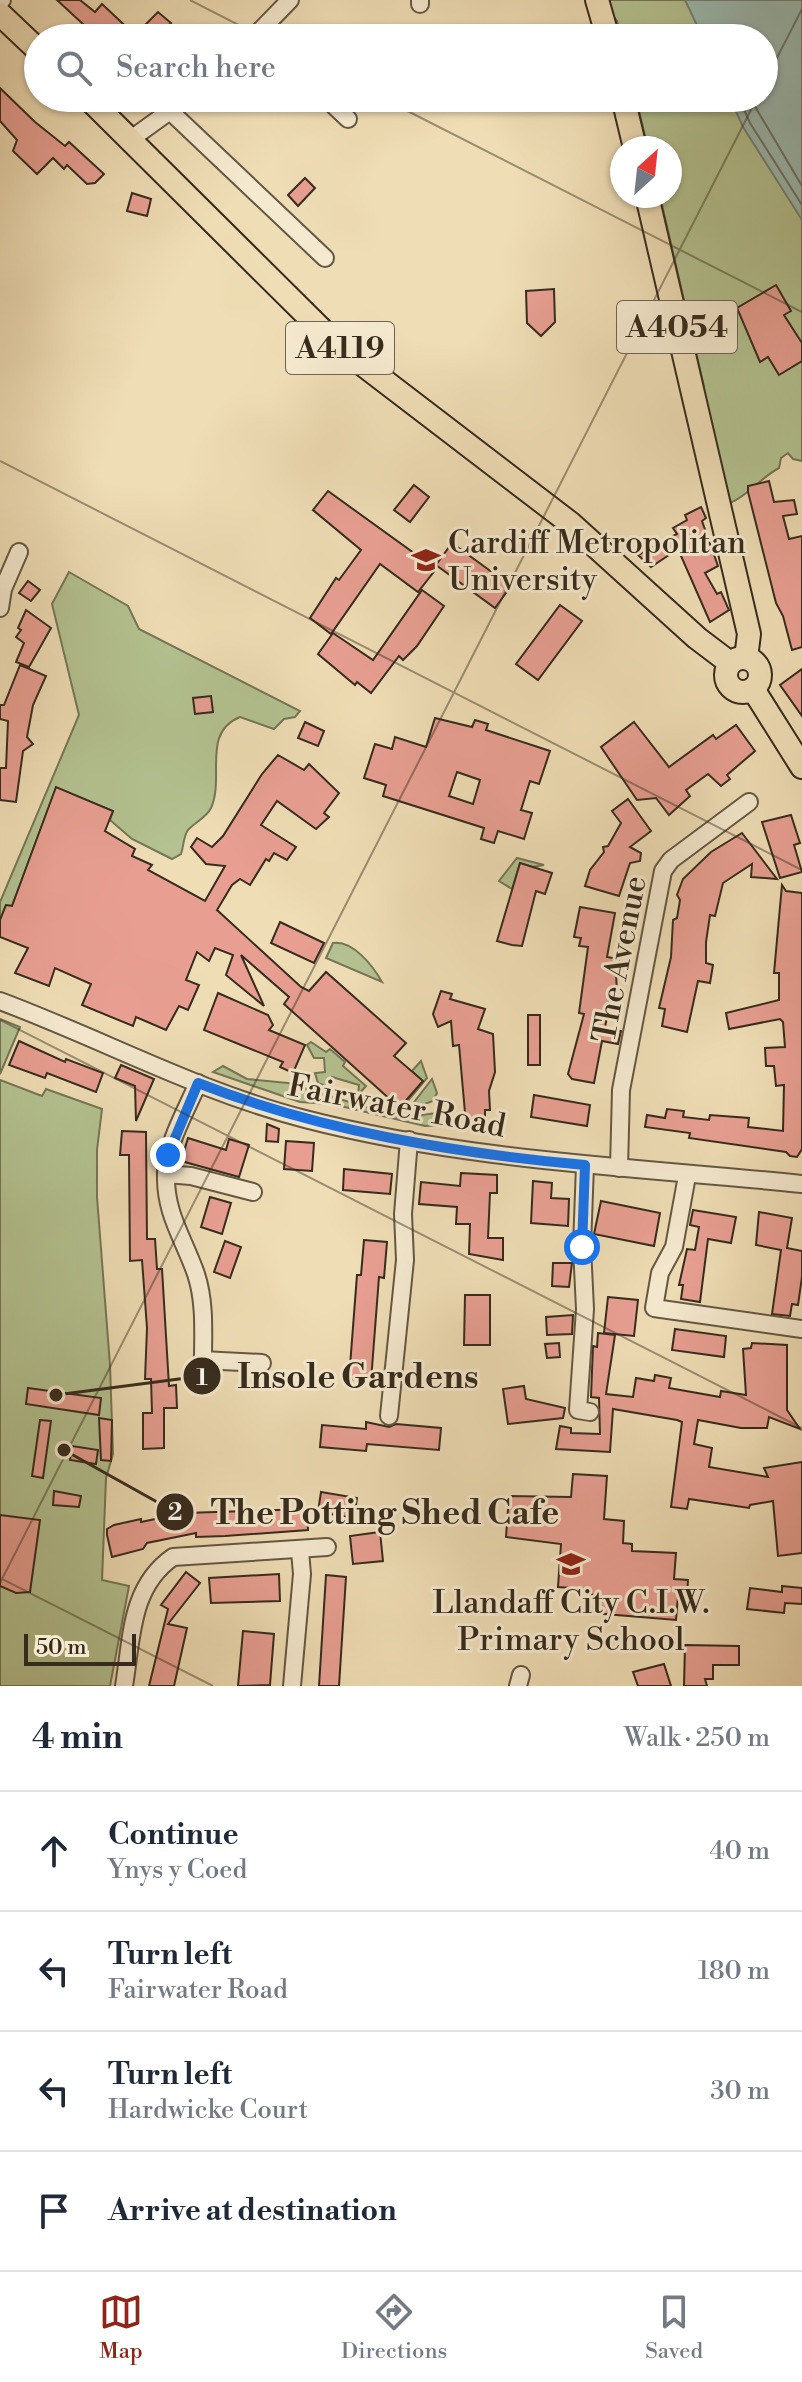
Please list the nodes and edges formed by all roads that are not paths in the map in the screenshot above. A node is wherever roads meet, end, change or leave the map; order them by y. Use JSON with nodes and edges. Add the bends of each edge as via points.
{"nodes":[{"id":1,"x":290,"y":0,"type":"edge"},
{"id":2,"x":597,"y":0,"type":"edge"},
{"id":3,"x":0,"y":14,"type":"edge"},
{"id":4,"x":269,"y":24,"type":"edge"},
{"id":5,"x":604,"y":24,"type":"edge"},
{"id":6,"x":24,"y":37,"type":"edge"},
{"id":7,"x":103,"y":112,"type":"edge"},
{"id":8,"x":341,"y":112,"type":"edge"},
{"id":9,"x":626,"y":112,"type":"edge"},
{"id":10,"x":172,"y":113,"type":"joint"},
{"id":11,"x":348,"y":119,"type":"dead end"},
{"id":12,"x":632,"y":136,"type":"edge"},
{"id":13,"x":131,"y":139,"type":"junction"},
{"id":14,"x":650,"y":208,"type":"edge"},
{"id":15,"x":325,"y":258,"type":"dead end"},
{"id":16,"x":19,"y":552,"type":"dead end"},
{"id":17,"x":0,"y":608,"type":"edge"},
{"id":18,"x":738,"y":660,"type":"junction"},
{"id":19,"x":802,"y":767,"type":"edge"},
{"id":20,"x":749,"y":802,"type":"dead end"},
{"id":21,"x":0,"y":1001,"type":"edge"},
{"id":22,"x":198,"y":1083,"type":"junction"},
{"id":23,"x":409,"y":1140,"type":"junction"},
{"id":24,"x":585,"y":1165,"type":"junction"},
{"id":25,"x":619,"y":1168,"type":"junction"},
{"id":26,"x":166,"y":1174,"type":"junction"},
{"id":27,"x":687,"y":1176,"type":"junction"},
{"id":28,"x":802,"y":1184,"type":"edge"},
{"id":29,"x":253,"y":1192,"type":"dead end"},
{"id":30,"x":802,"y":1329,"type":"edge"},
{"id":31,"x":202,"y":1360,"type":"junction"},
{"id":32,"x":262,"y":1363,"type":"dead end"},
{"id":33,"x":203,"y":1379,"type":"dead end"},
{"id":34,"x":590,"y":1412,"type":"dead end"},
{"id":35,"x":389,"y":1416,"type":"dead end"},
{"id":36,"x":327,"y":1547,"type":"dead end"},
{"id":37,"x":300,"y":1551,"type":"junction"},
{"id":38,"x":124,"y":1686,"type":"edge"},
{"id":39,"x":292,"y":1686,"type":"edge"}],
"edges":[{"from":1,"to":4,"type":"street"},
{"from":2,"to":5,"type":"main road"},
{"from":3,"to":6,"type":"main road"},
{"from":7,"to":13,"type":"main road","number":"A4119"},
{"from":8,"to":11,"type":"street"},
{"from":9,"to":12,"type":"main road"},
{"from":10,"to":13,"type":"street"},
{"from":10,"to":15,"type":"street"},
{"from":13,"to":18,"type":"main road","number":"A4119","via":[[336,344],[570,523],[697,638]]},
{"from":14,"to":18,"type":"main road","number":"A4054","via":[[749,634]]},
{"from":16,"to":17,"type":"street"},
{"from":18,"to":19,"type":"main road","via":[[756,663],[761,673],[753,689]]},
{"from":20,"to":25,"type":"street","name":"The Avenue","via":[[663,871],[621,1090]]},
{"from":21,"to":22,"type":"street","name":"Fairwater Road"},
{"from":22,"to":23,"type":"street","name":"Fairwater Road","via":[[306,1120]]},
{"from":22,"to":26,"type":"street","via":[[168,1155]]},
{"from":23,"to":24,"type":"street","name":"Fairwater Road"},
{"from":23,"to":35,"type":"street","via":[[405,1260]]},
{"from":24,"to":25,"type":"street","name":"Fairwater Road"},
{"from":24,"to":34,"type":"street","via":[[582,1247],[592,1294],[578,1410]]},
{"from":25,"to":27,"type":"street","name":"Fairwater Road"},
{"from":26,"to":29,"type":"street"},
{"from":26,"to":31,"type":"street","via":[[168,1207],[196,1274]]},
{"from":27,"to":28,"type":"street","name":"Fairwater Road"},
{"from":27,"to":30,"type":"street","via":[[674,1247],[660,1273],[654,1308]]},
{"from":31,"to":32,"type":"street"},
{"from":31,"to":33,"type":"street"},
{"from":36,"to":37,"type":"street"},
{"from":37,"to":38,"type":"street","via":[[192,1553],[173,1557],[156,1569],[139,1597]]},
{"from":37,"to":39,"type":"street"}]}
